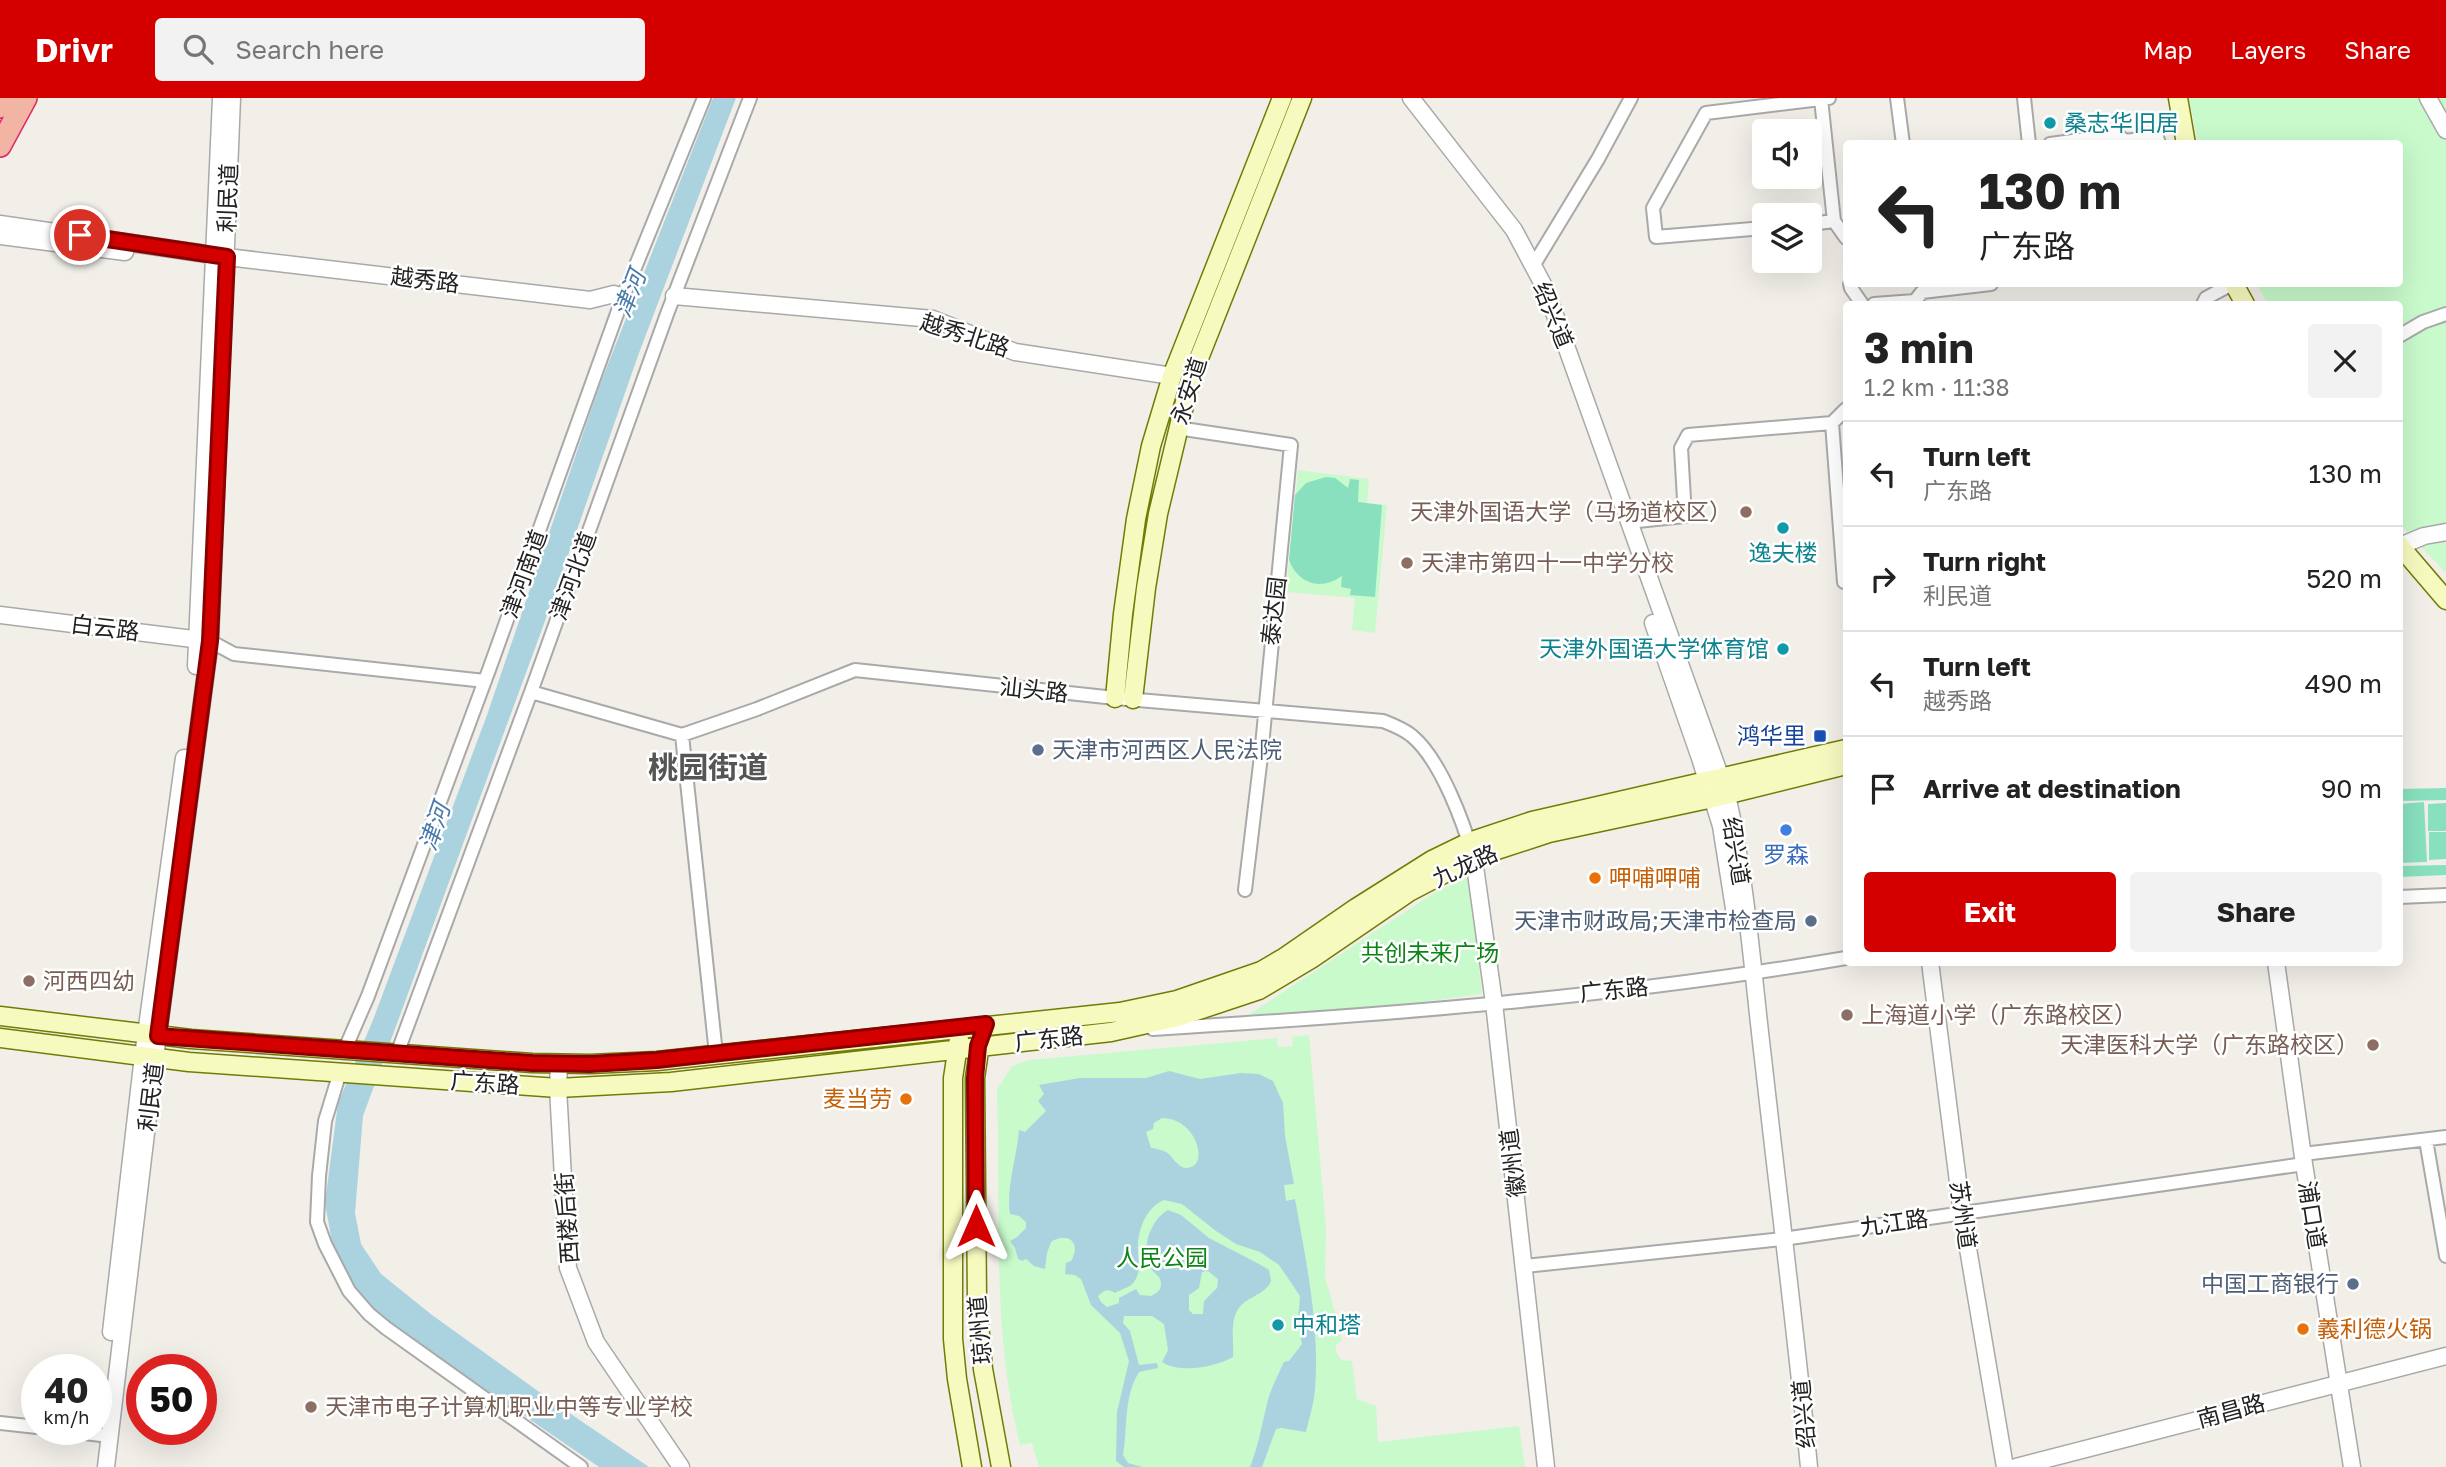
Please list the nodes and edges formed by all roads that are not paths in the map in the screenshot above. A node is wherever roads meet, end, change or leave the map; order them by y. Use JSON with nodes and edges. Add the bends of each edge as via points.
{"nodes":[{"id":1,"x":5,"y":98,"type":"edge"},
{"id":2,"x":26,"y":98,"type":"edge"},
{"id":3,"x":221,"y":98,"type":"edge"},
{"id":4,"x":232,"y":98,"type":"edge"},
{"id":5,"x":704,"y":98,"type":"edge"},
{"id":6,"x":750,"y":98,"type":"edge"},
{"id":7,"x":1282,"y":98,"type":"edge"},
{"id":8,"x":1302,"y":98,"type":"edge"},
{"id":9,"x":1411,"y":98,"type":"edge"},
{"id":10,"x":1631,"y":98,"type":"edge"},
{"id":11,"x":1897,"y":98,"type":"edge"},
{"id":12,"x":2024,"y":98,"type":"edge"},
{"id":13,"x":2170,"y":98,"type":"edge"},
{"id":14,"x":2178,"y":98,"type":"edge"},
{"id":15,"x":2428,"y":98,"type":"edge"},
{"id":16,"x":1825,"y":99,"type":"edge"},
{"id":17,"x":0,"y":107,"type":"edge"},
{"id":18,"x":2446,"y":130,"type":"edge"},
{"id":19,"x":1902,"y":140,"type":"edge"},
{"id":20,"x":2029,"y":140,"type":"edge"},
{"id":21,"x":2085,"y":140,"type":"edge"},
{"id":22,"x":2124,"y":140,"type":"edge"},
{"id":23,"x":2176,"y":140,"type":"edge"},
{"id":24,"x":2185,"y":140,"type":"edge"},
{"id":25,"x":0,"y":146,"type":"edge"},
{"id":26,"x":1834,"y":222,"type":"junction"},
{"id":27,"x":1822,"y":223,"type":"edge"},
{"id":28,"x":0,"y":224,"type":"edge"},
{"id":29,"x":1752,"y":229,"type":"edge"},
{"id":30,"x":1843,"y":234,"type":"edge"},
{"id":31,"x":0,"y":236,"type":"edge"},
{"id":32,"x":219,"y":258,"type":"junction"},
{"id":33,"x":1533,"y":266,"type":"junction"},
{"id":34,"x":1971,"y":287,"type":"edge"},
{"id":35,"x":1918,"y":295,"type":"edge"},
{"id":36,"x":674,"y":296,"type":"junction"},
{"id":37,"x":628,"y":299,"type":"junction"},
{"id":38,"x":1889,"y":301,"type":"edge"},
{"id":39,"x":2446,"y":314,"type":"edge"},
{"id":40,"x":2403,"y":334,"type":"edge"},
{"id":41,"x":1172,"y":376,"type":"junction"},
{"id":42,"x":1843,"y":412,"type":"edge"},
{"id":43,"x":1832,"y":423,"type":"junction"},
{"id":44,"x":1177,"y":428,"type":"junction"},
{"id":45,"x":1628,"y":522,"type":"junction"},
{"id":46,"x":2446,"y":532,"type":"edge"},
{"id":47,"x":2403,"y":554,"type":"edge"},
{"id":48,"x":2403,"y":556,"type":"edge"},
{"id":49,"x":2403,"y":556,"type":"edge"},
{"id":50,"x":1843,"y":569,"type":"edge"},
{"id":51,"x":2446,"y":600,"type":"edge"},
{"id":52,"x":2446,"y":614,"type":"edge"},
{"id":53,"x":0,"y":615,"type":"edge"},
{"id":54,"x":204,"y":640,"type":"junction"},
{"id":55,"x":485,"y":681,"type":"junction"},
{"id":56,"x":531,"y":692,"type":"junction"},
{"id":57,"x":1115,"y":698,"type":"junction"},
{"id":58,"x":1133,"y":699,"type":"junction"},
{"id":59,"x":1264,"y":710,"type":"junction"},
{"id":60,"x":682,"y":735,"type":"junction"},
{"id":61,"x":1843,"y":750,"type":"edge"},
{"id":62,"x":1843,"y":766,"type":"edge"},
{"id":63,"x":1717,"y":788,"type":"junction"},
{"id":64,"x":1472,"y":850,"type":"junction"},
{"id":65,"x":1245,"y":890,"type":"dead end"},
{"id":66,"x":2446,"y":895,"type":"edge"},
{"id":67,"x":2403,"y":897,"type":"edge"},
{"id":68,"x":1843,"y":958,"type":"edge"},
{"id":69,"x":1931,"y":966,"type":"edge"},
{"id":70,"x":2277,"y":966,"type":"edge"},
{"id":71,"x":1748,"y":974,"type":"junction"},
{"id":72,"x":1494,"y":1003,"type":"junction"},
{"id":73,"x":1120,"y":1012,"type":"joint"},
{"id":74,"x":0,"y":1016,"type":"edge"},
{"id":75,"x":986,"y":1024,"type":"junction"},
{"id":76,"x":964,"y":1027,"type":"junction"},
{"id":77,"x":1111,"y":1032,"type":"junction"},
{"id":78,"x":152,"y":1035,"type":"junction"},
{"id":79,"x":0,"y":1038,"type":"edge"},
{"id":80,"x":978,"y":1046,"type":"junction"},
{"id":81,"x":345,"y":1049,"type":"junction"},
{"id":82,"x":957,"y":1049,"type":"junction"},
{"id":83,"x":397,"y":1054,"type":"junction"},
{"id":84,"x":716,"y":1054,"type":"junction"},
{"id":85,"x":149,"y":1057,"type":"junction"},
{"id":86,"x":559,"y":1064,"type":"junction"},
{"id":87,"x":340,"y":1072,"type":"junction"},
{"id":88,"x":558,"y":1088,"type":"junction"},
{"id":89,"x":2446,"y":1137,"type":"edge"},
{"id":90,"x":2426,"y":1140,"type":"junction"},
{"id":91,"x":2303,"y":1159,"type":"junction"},
{"id":92,"x":1962,"y":1213,"type":"junction"},
{"id":93,"x":1779,"y":1240,"type":"junction"},
{"id":94,"x":2446,"y":1256,"type":"edge"},
{"id":95,"x":1525,"y":1266,"type":"junction"},
{"id":96,"x":2446,"y":1356,"type":"edge"},
{"id":97,"x":112,"y":1368,"type":"edge"},
{"id":98,"x":2339,"y":1384,"type":"junction"},
{"id":99,"x":0,"y":1423,"type":"edge"},
{"id":100,"x":21,"y":1425,"type":"edge"},
{"id":101,"x":101,"y":1445,"type":"edge"},
{"id":102,"x":105,"y":1445,"type":"edge"},
{"id":103,"x":95,"y":1467,"type":"edge"},
{"id":104,"x":106,"y":1467,"type":"edge"},
{"id":105,"x":581,"y":1467,"type":"edge"},
{"id":106,"x":681,"y":1467,"type":"edge"},
{"id":107,"x":972,"y":1467,"type":"edge"},
{"id":108,"x":1001,"y":1467,"type":"edge"},
{"id":109,"x":1546,"y":1467,"type":"edge"},
{"id":110,"x":1800,"y":1467,"type":"edge"},
{"id":111,"x":1809,"y":1467,"type":"edge"},
{"id":112,"x":2005,"y":1467,"type":"edge"},
{"id":113,"x":2015,"y":1467,"type":"edge"},
{"id":114,"x":2353,"y":1467,"type":"edge"}],
"edges":[{"from":1,"to":17,"type":"highway"},
{"from":2,"to":25,"type":"highway"},
{"from":3,"to":32,"type":"street","name":"利民道"},
{"from":4,"to":32,"type":"street","name":"利民道"},
{"from":5,"to":37,"type":"street","name":"津河南道"},
{"from":6,"to":36,"type":"street","name":"津河北道"},
{"from":7,"to":41,"type":"main road","name":"永安道"},
{"from":8,"to":44,"type":"main road","name":"永安道","via":[[1190,381]]},
{"from":9,"to":33,"type":"street","name":"绍兴道","via":[[1514,230]]},
{"from":10,"to":33,"type":"street"},
{"from":11,"to":19,"type":"street"},
{"from":12,"to":20,"type":"street"},
{"from":13,"to":23,"type":"main road"},
{"from":14,"to":24,"type":"main road"},
{"from":15,"to":18,"type":"street"},
{"from":16,"to":26,"type":"street"},
{"from":16,"to":29,"type":"street","via":[[1706,113],[1653,208],[1656,237]]},
{"from":21,"to":22,"type":"street","via":[[2118,135]]},
{"from":26,"to":27,"type":"street"},
{"from":26,"to":30,"type":"street"},
{"from":28,"to":32,"type":"street","name":"越秀路"},
{"from":31,"to":32,"type":"street","name":"越秀路"},
{"from":32,"to":37,"type":"street","name":"越秀路","via":[[590,300],[614,294]]},
{"from":32,"to":54,"type":"street","name":"利民道"},
{"from":33,"to":45,"type":"street","name":"绍兴道","via":[[1554,310]]},
{"from":33,"to":63,"type":"street","name":"绍兴道","via":[[1550,331]]},
{"from":34,"to":35,"type":"street"},
{"from":35,"to":38,"type":"street"},
{"from":36,"to":41,"type":"street","name":"越秀北路","via":[[933,319],[1015,352]]},
{"from":36,"to":56,"type":"street","name":"津河北道"},
{"from":37,"to":55,"type":"street","name":"津河南道"},
{"from":39,"to":40,"type":"street"},
{"from":41,"to":57,"type":"main road","name":"永安道","via":[[1136,519]]},
{"from":42,"to":43,"type":"street"},
{"from":43,"to":45,"type":"street","via":[[1688,435],[1681,448],[1685,516]]},
{"from":43,"to":50,"type":"street"},
{"from":44,"to":58,"type":"main road","name":"永安道","via":[[1148,575]]},
{"from":44,"to":59,"type":"street","name":"泰达园","via":[[1291,445]]},
{"from":45,"to":63,"type":"street","name":"绍兴道"},
{"from":46,"to":47,"type":"street","via":[[2424,536]]},
{"from":48,"to":51,"type":"main road"},
{"from":49,"to":52,"type":"main road"},
{"from":53,"to":54,"type":"street","name":"白云路"},
{"from":54,"to":55,"type":"street","via":[[234,654]]},
{"from":54,"to":78,"type":"street","name":"利民道"},
{"from":55,"to":81,"type":"street","name":"津河南道"},
{"from":56,"to":60,"type":"street"},
{"from":56,"to":83,"type":"street","name":"津河北道"},
{"from":57,"to":58,"type":"street","name":"汕头路"},
{"from":57,"to":60,"type":"street","name":"汕头路","via":[[855,670]]},
{"from":58,"to":59,"type":"street","name":"汕头路"},
{"from":59,"to":64,"type":"street","name":"汕头路","via":[[1383,721],[1410,734],[1431,760],[1452,799]]},
{"from":59,"to":65,"type":"street","name":"泰达园"},
{"from":60,"to":84,"type":"street"},
{"from":61,"to":63,"type":"main road","name":"九龙路"},
{"from":62,"to":63,"type":"main road","name":"九龙路"},
{"from":63,"to":64,"type":"main road","name":"九龙路"},
{"from":63,"to":71,"type":"street","name":"绍兴道"},
{"from":64,"to":72,"type":"street","name":"徽州道"},
{"from":64,"to":73,"type":"main road","name":"九龙路","via":[[1398,880],[1261,971],[1177,1000]]},
{"from":64,"to":77,"type":"main road","name":"九龙路","via":[[1259,990],[1189,1014]]},
{"from":66,"to":67,"type":"street"},
{"from":68,"to":71,"type":"street","name":"广东路"},
{"from":69,"to":92,"type":"street","name":"苏州道"},
{"from":70,"to":91,"type":"street","name":"浦口道"},
{"from":71,"to":72,"type":"street","name":"广东路"},
{"from":71,"to":93,"type":"street","name":"绍兴道"},
{"from":72,"to":77,"type":"street","name":"广东路"},
{"from":72,"to":95,"type":"street","name":"徽州道"},
{"from":73,"to":75,"type":"main road","name":"广东路"},
{"from":74,"to":78,"type":"main road","name":"广东路"},
{"from":75,"to":76,"type":"main road","name":"广东路"},
{"from":75,"to":80,"type":"main road","name":"琼州道"},
{"from":76,"to":82,"type":"main road"},
{"from":76,"to":84,"type":"main road","name":"广东路"},
{"from":77,"to":80,"type":"main road","name":"广东路"},
{"from":78,"to":81,"type":"main road","name":"广东路"},
{"from":78,"to":85,"type":"street","name":"利民道"},
{"from":79,"to":85,"type":"main road","name":"广东路"},
{"from":80,"to":82,"type":"main road","name":"广东路"},
{"from":80,"to":108,"type":"main road","name":"琼州道","via":[[977,1300]]},
{"from":81,"to":83,"type":"main road","name":"广东路"},
{"from":82,"to":88,"type":"main road","name":"广东路","via":[[671,1082]]},
{"from":82,"to":107,"type":"main road","name":"琼州道","via":[[953,1339]]},
{"from":83,"to":86,"type":"main road","name":"广东路"},
{"from":84,"to":86,"type":"main road","name":"广东路"},
{"from":85,"to":87,"type":"main road","name":"广东路"},
{"from":85,"to":97,"type":"street","name":"利民道"},
{"from":86,"to":88,"type":"street","name":"西楼后街"},
{"from":87,"to":88,"type":"main road","name":"广东路"},
{"from":87,"to":105,"type":"street","via":[[325,1121],[317,1222],[349,1291],[386,1328]]},
{"from":88,"to":106,"type":"street","name":"西楼后街","via":[[568,1268],[596,1342]]},
{"from":89,"to":90,"type":"street","name":"九江路"},
{"from":90,"to":91,"type":"street","name":"九江路"},
{"from":90,"to":94,"type":"street"},
{"from":91,"to":92,"type":"street","name":"九江路"},
{"from":91,"to":98,"type":"street","name":"浦口道"},
{"from":92,"to":93,"type":"street","name":"九江路"},
{"from":92,"to":112,"type":"street","name":"苏州道"},
{"from":93,"to":95,"type":"street","name":"九江路"},
{"from":93,"to":110,"type":"street","name":"绍兴道"},
{"from":93,"to":111,"type":"street","name":"绍兴道","via":[[1799,1358]]},
{"from":95,"to":109,"type":"street","name":"徽州道"},
{"from":96,"to":98,"type":"street","name":"南昌路"},
{"from":98,"to":113,"type":"street","name":"南昌路"},
{"from":98,"to":114,"type":"street","name":"浦口道"},
{"from":99,"to":100,"type":"street"},
{"from":101,"to":103,"type":"street","name":"利民道"},
{"from":102,"to":104,"type":"street","name":"利民道"}]}
